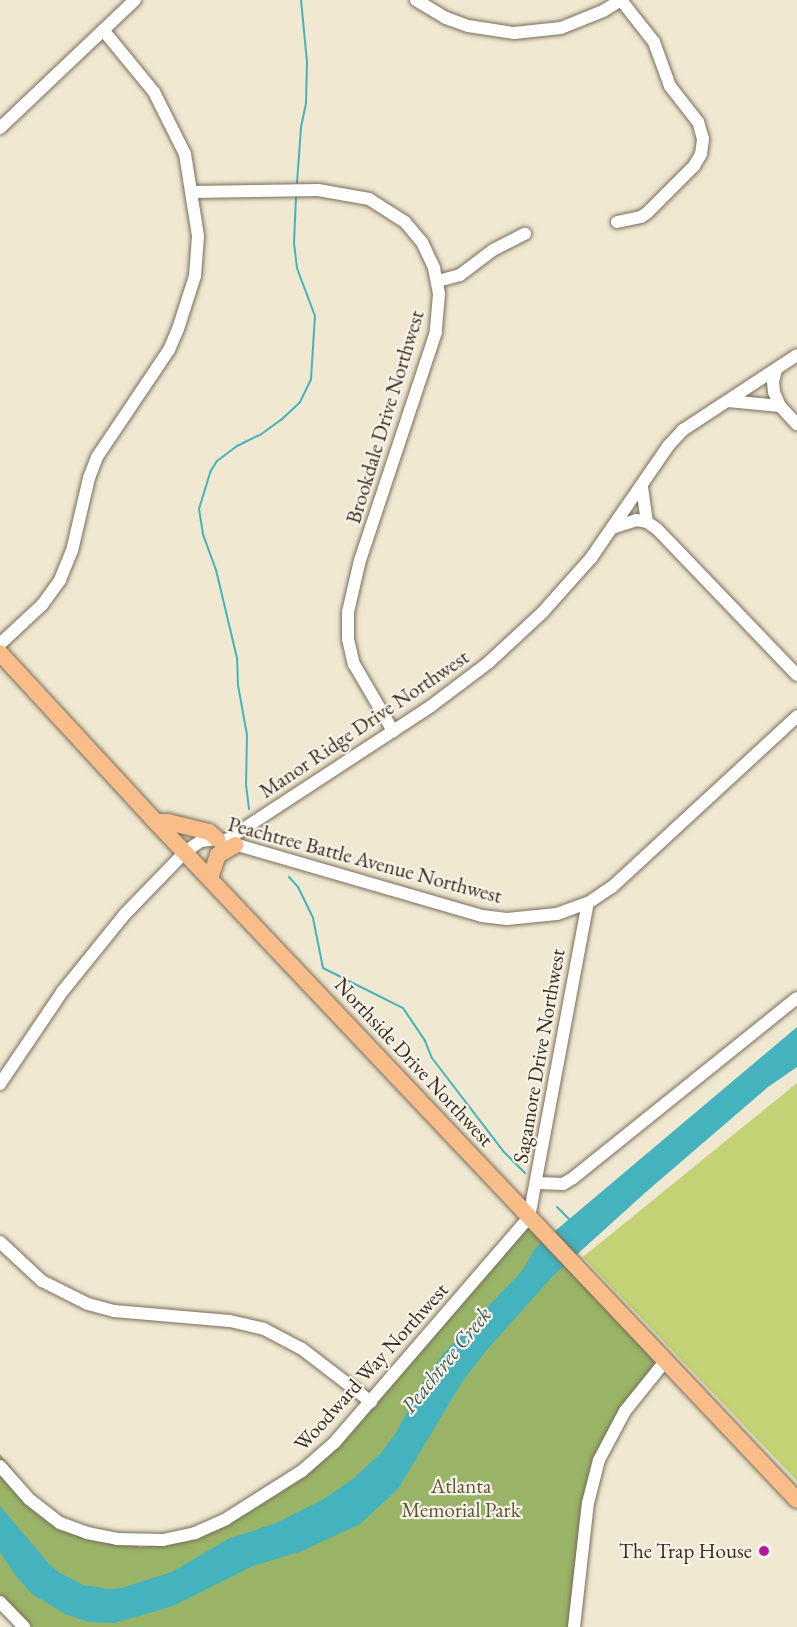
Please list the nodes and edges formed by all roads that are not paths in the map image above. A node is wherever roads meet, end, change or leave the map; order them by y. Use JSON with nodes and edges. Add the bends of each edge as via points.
{"nodes":[{"id":1,"x":135,"y":0,"type":"edge"},
{"id":2,"x":416,"y":0,"type":"edge"},
{"id":3,"x":621,"y":0,"type":"edge"},
{"id":4,"x":103,"y":30,"type":"junction"},
{"id":5,"x":0,"y":128,"type":"edge"},
{"id":6,"x":193,"y":192,"type":"junction"},
{"id":7,"x":617,"y":222,"type":"dead end"},
{"id":8,"x":525,"y":234,"type":"dead end"},
{"id":9,"x":438,"y":281,"type":"junction"},
{"id":10,"x":797,"y":355,"type":"edge"},
{"id":11,"x":776,"y":369,"type":"junction"},
{"id":12,"x":726,"y":401,"type":"junction"},
{"id":13,"x":780,"y":406,"type":"junction"},
{"id":14,"x":797,"y":424,"type":"edge"},
{"id":15,"x":642,"y":487,"type":"junction"},
{"id":16,"x":647,"y":522,"type":"junction"},
{"id":17,"x":615,"y":527,"type":"junction"},
{"id":18,"x":0,"y":644,"type":"edge"},
{"id":19,"x":0,"y":653,"type":"edge"},
{"id":20,"x":797,"y":675,"type":"edge"},
{"id":21,"x":797,"y":716,"type":"edge"},
{"id":22,"x":393,"y":731,"type":"junction"},
{"id":23,"x":156,"y":822,"type":"junction"},
{"id":24,"x":226,"y":842,"type":"junction"},
{"id":25,"x":184,"y":852,"type":"junction"},
{"id":26,"x":210,"y":878,"type":"junction"},
{"id":27,"x":588,"y":903,"type":"junction"},
{"id":28,"x":797,"y":998,"type":"edge"},
{"id":29,"x":2,"y":1075,"type":"edge"},
{"id":30,"x":537,"y":1183,"type":"junction"},
{"id":31,"x":529,"y":1216,"type":"junction"},
{"id":32,"x":0,"y":1242,"type":"edge"},
{"id":33,"x":666,"y":1360,"type":"junction"},
{"id":34,"x":371,"y":1402,"type":"junction"},
{"id":35,"x":0,"y":1466,"type":"edge"},
{"id":36,"x":797,"y":1500,"type":"edge"},
{"id":37,"x":0,"y":1602,"type":"edge"},
{"id":38,"x":24,"y":1627,"type":"edge"},
{"id":39,"x":574,"y":1627,"type":"edge"}],
"edges":[{"from":1,"to":4,"type":"street"},
{"from":2,"to":3,"type":"street","via":[[468,26],[514,33],[561,28]]},
{"from":3,"to":7,"type":"street","via":[[654,42],[670,86],[698,122],[703,139],[694,166],[647,213]]},
{"from":4,"to":5,"type":"street"},
{"from":4,"to":6,"type":"street","via":[[165,110],[185,154]]},
{"from":6,"to":9,"type":"street","name":"Brookdale Drive Northwest","via":[[318,190],[369,199],[393,212],[414,231],[429,254]]},
{"from":6,"to":18,"type":"street","via":[[197,259],[178,329],[158,368],[97,457],[72,551],[60,580],[42,605]]},
{"from":8,"to":9,"type":"street","via":[[493,250],[460,275]]},
{"from":9,"to":22,"type":"street","name":"Brookdale Drive Northwest","via":[[440,307],[436,332],[360,560],[348,612],[348,639],[354,664]]},
{"from":10,"to":11,"type":"street","name":"Manor Ridge Drive Northwest"},
{"from":11,"to":12,"type":"street","name":"Manor Ridge Drive Northwest"},
{"from":11,"to":13,"type":"street","via":[[773,382]]},
{"from":12,"to":13,"type":"street"},
{"from":12,"to":15,"type":"street","name":"Manor Ridge Drive Northwest","via":[[683,430]]},
{"from":13,"to":14,"type":"street"},
{"from":15,"to":16,"type":"street"},
{"from":15,"to":17,"type":"street","name":"Manor Ridge Drive Northwest"},
{"from":16,"to":17,"type":"street","via":[[636,520]]},
{"from":16,"to":20,"type":"street"},
{"from":17,"to":22,"type":"street","name":"Manor Ridge Drive Northwest","via":[[567,586],[515,638],[459,686]]},
{"from":19,"to":23,"type":"main road","name":"Northside Drive Northwest"},
{"from":21,"to":27,"type":"street","name":"Peachtree Battle Avenue Northwest","via":[[612,887]]},
{"from":22,"to":24,"type":"street","name":"Manor Ridge Drive Northwest"},
{"from":23,"to":24,"type":"main road","via":[[209,832]]},
{"from":23,"to":25,"type":"main road","name":"Northside Drive Northwest"},
{"from":24,"to":25,"type":"street","name":"Peachtree Battle Avenue Northwest","via":[[201,842]]},
{"from":24,"to":26,"type":"main road"},
{"from":24,"to":27,"type":"street","name":"Peachtree Battle Avenue Northwest","via":[[482,916],[532,918]]},
{"from":25,"to":26,"type":"main road","name":"Northside Drive Northwest"},
{"from":25,"to":29,"type":"street","name":"Peachtree Battle Avenue Northwest","via":[[124,914]]},
{"from":26,"to":31,"type":"main road","name":"Northside Drive Northwest"},
{"from":27,"to":30,"type":"street","name":"Sagamore Drive Northwest"},
{"from":28,"to":30,"type":"street","via":[[573,1178],[563,1184]]},
{"from":30,"to":31,"type":"street","name":"Sagamore Drive Northwest"},
{"from":31,"to":33,"type":"main road","name":"Northside Drive Northwest"},
{"from":31,"to":34,"type":"street","name":"Woodward Way Northwest"},
{"from":32,"to":34,"type":"street","via":[[42,1281],[88,1304],[114,1311],[230,1321],[264,1329],[303,1349]]},
{"from":33,"to":36,"type":"main road","name":"Northside Drive Northwest"},
{"from":33,"to":39,"type":"street","via":[[625,1412],[599,1461],[588,1503]]},
{"from":34,"to":35,"type":"street","name":"Woodward Way Northwest","via":[[303,1471],[226,1520],[179,1538],[132,1541],[60,1523],[37,1506]]},
{"from":37,"to":38,"type":"street"}]}
